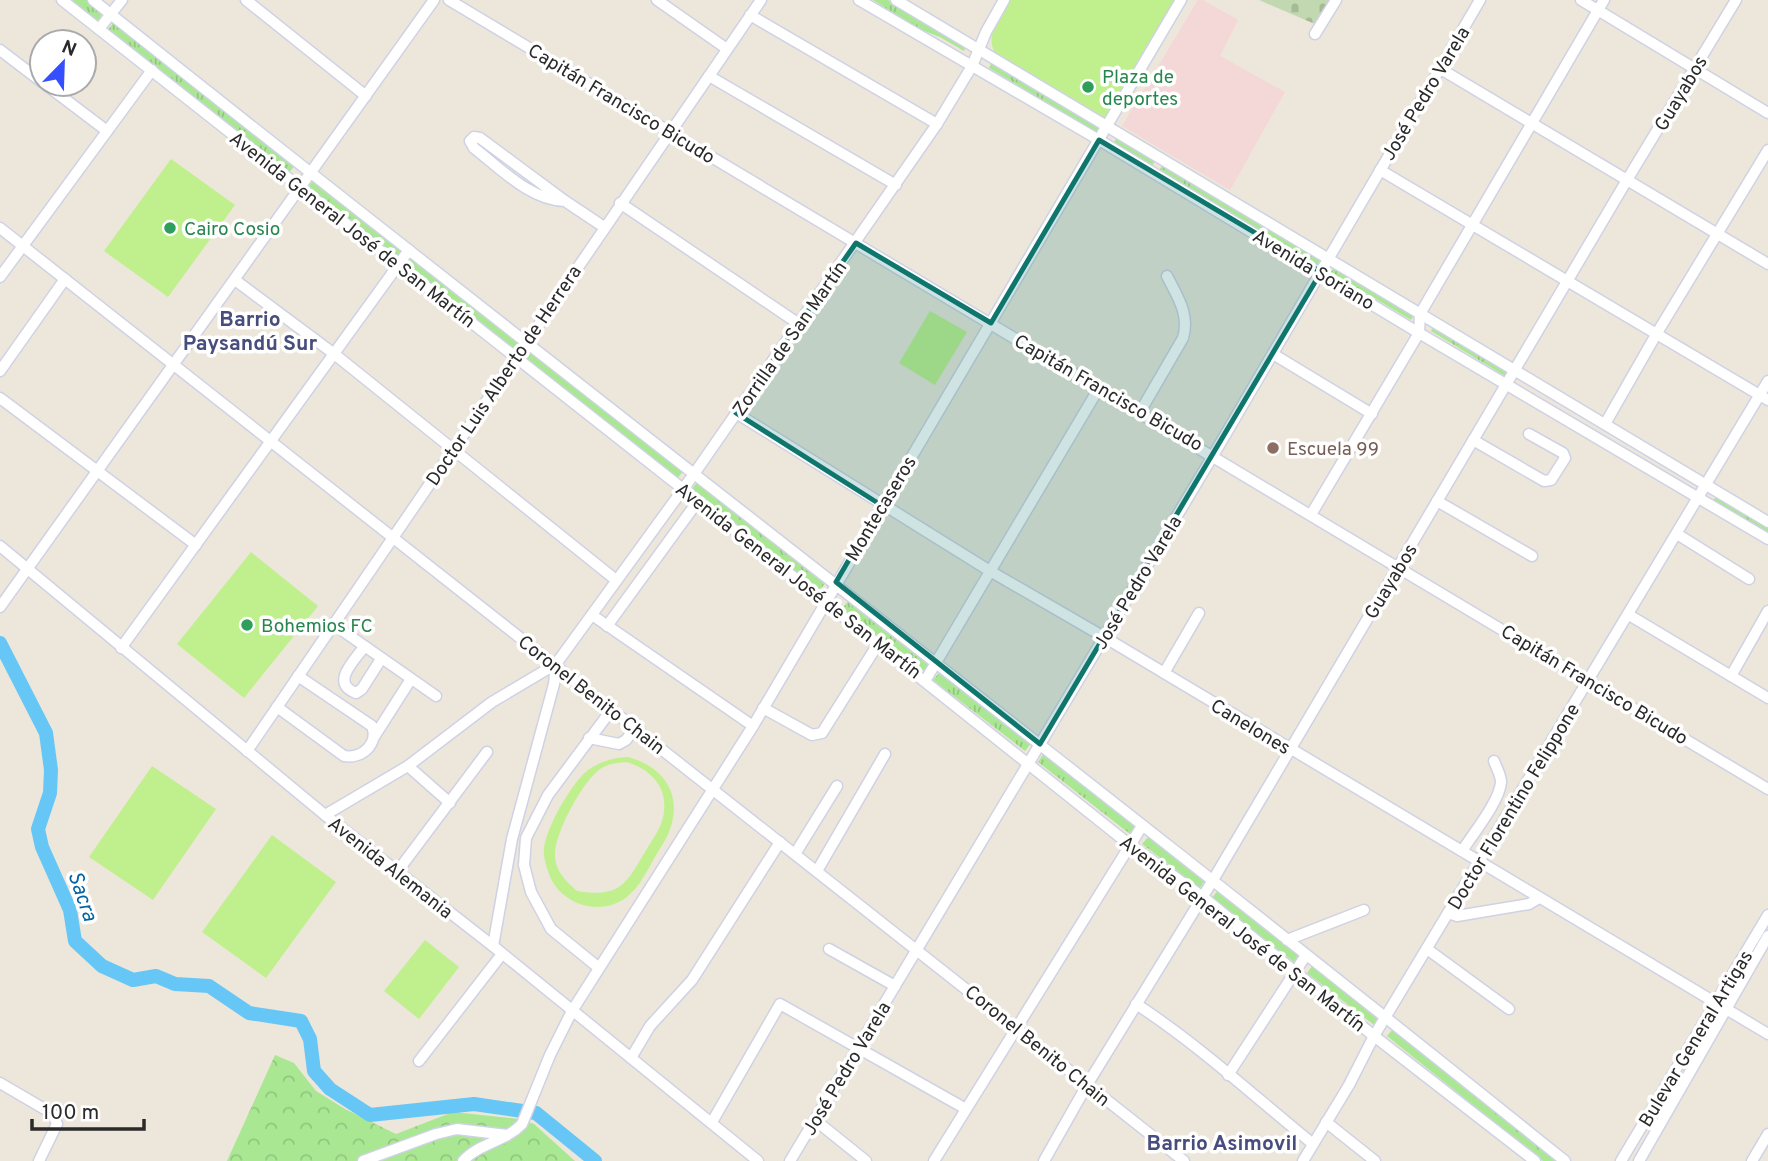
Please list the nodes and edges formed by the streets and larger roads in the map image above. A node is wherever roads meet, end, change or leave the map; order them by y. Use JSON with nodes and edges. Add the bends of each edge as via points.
{"nodes":[{"id":1,"x":62,"y":0,"type":"edge"},
{"id":2,"x":93,"y":0,"type":"edge"},
{"id":3,"x":122,"y":0,"type":"edge"},
{"id":4,"x":246,"y":0,"type":"edge"},
{"id":5,"x":434,"y":0,"type":"edge"},
{"id":6,"x":449,"y":0,"type":"edge"},
{"id":7,"x":657,"y":0,"type":"edge"},
{"id":8,"x":761,"y":0,"type":"edge"},
{"id":9,"x":859,"y":0,"type":"edge"},
{"id":10,"x":896,"y":0,"type":"edge"},
{"id":11,"x":1004,"y":0,"type":"edge"},
{"id":12,"x":1181,"y":0,"type":"edge"},
{"id":13,"x":1336,"y":0,"type":"edge"},
{"id":14,"x":1480,"y":0,"type":"edge"},
{"id":15,"x":1581,"y":0,"type":"edge"},
{"id":16,"x":1604,"y":0,"type":"edge"},
{"id":17,"x":1736,"y":0,"type":"edge"},
{"id":18,"x":1598,"y":10,"type":"junction"},
{"id":19,"x":111,"y":15,"type":"junction"},
{"id":20,"x":750,"y":15,"type":"junction"},
{"id":21,"x":99,"y":29,"type":"junction"},
{"id":22,"x":1315,"y":34,"type":"dead end"},
{"id":23,"x":727,"y":49,"type":"junction"},
{"id":24,"x":0,"y":50,"type":"edge"},
{"id":25,"x":979,"y":50,"type":"junction"},
{"id":26,"x":972,"y":66,"type":"junction"},
{"id":27,"x":1439,"y":68,"type":"junction"},
{"id":28,"x":1695,"y":69,"type":"junction"},
{"id":29,"x":152,"y":70,"type":"junction"},
{"id":30,"x":28,"y":71,"type":"edge"},
{"id":31,"x":709,"y":76,"type":"junction"},
{"id":32,"x":366,"y":96,"type":"junction"},
{"id":33,"x":63,"y":98,"type":"edge"},
{"id":34,"x":1768,"y":113,"type":"edge"},
{"id":35,"x":1532,"y":123,"type":"junction"},
{"id":36,"x":937,"y":124,"type":"junction"},
{"id":37,"x":1107,"y":127,"type":"junction"},
{"id":38,"x":107,"y":131,"type":"junction"},
{"id":39,"x":670,"y":132,"type":"junction"},
{"id":40,"x":1099,"y":140,"type":"junction"},
{"id":41,"x":1768,"y":150,"type":"edge"},
{"id":42,"x":1158,"y":158,"type":"junction"},
{"id":43,"x":1380,"y":170,"type":"junction"},
{"id":44,"x":1151,"y":171,"type":"junction"},
{"id":45,"x":312,"y":172,"type":"junction"},
{"id":46,"x":1627,"y":180,"type":"junction"},
{"id":47,"x":896,"y":185,"type":"junction"},
{"id":48,"x":300,"y":188,"type":"junction"},
{"id":49,"x":565,"y":201,"type":"junction"},
{"id":50,"x":620,"y":203,"type":"junction"},
{"id":51,"x":1471,"y":224,"type":"junction"},
{"id":52,"x":604,"y":227,"type":"junction"},
{"id":53,"x":0,"y":228,"type":"edge"},
{"id":54,"x":1717,"y":234,"type":"junction"},
{"id":55,"x":856,"y":243,"type":"junction"},
{"id":56,"x":23,"y":246,"type":"junction"},
{"id":57,"x":409,"y":250,"type":"junction"},
{"id":58,"x":1328,"y":260,"type":"junction"},
{"id":59,"x":1768,"y":264,"type":"edge"},
{"id":60,"x":398,"y":265,"type":"junction"},
{"id":61,"x":1321,"y":272,"type":"junction"},
{"id":62,"x":1167,"y":276,"type":"dead end"},
{"id":63,"x":0,"y":277,"type":"edge"},
{"id":64,"x":65,"y":279,"type":"junction"},
{"id":65,"x":235,"y":279,"type":"junction"},
{"id":66,"x":1567,"y":281,"type":"junction"},
{"id":67,"x":1420,"y":314,"type":"junction"},
{"id":68,"x":991,"y":323,"type":"junction"},
{"id":69,"x":799,"y":324,"type":"junction"},
{"id":70,"x":1419,"y":333,"type":"junction"},
{"id":71,"x":1657,"y":333,"type":"junction"},
{"id":72,"x":526,"y":342,"type":"junction"},
{"id":73,"x":333,"y":354,"type":"junction"},
{"id":74,"x":1273,"y":354,"type":"junction"},
{"id":75,"x":515,"y":356,"type":"junction"},
{"id":76,"x":176,"y":365,"type":"junction"},
{"id":77,"x":0,"y":371,"type":"edge"},
{"id":78,"x":1515,"y":371,"type":"junction"},
{"id":79,"x":1768,"y":381,"type":"edge"},
{"id":80,"x":1507,"y":384,"type":"junction"},
{"id":81,"x":1099,"y":388,"type":"junction"},
{"id":82,"x":0,"y":398,"type":"edge"},
{"id":83,"x":1764,"y":398,"type":"edge"},
{"id":84,"x":1140,"y":412,"type":"junction"},
{"id":85,"x":736,"y":413,"type":"junction"},
{"id":86,"x":1372,"y":414,"type":"junction"},
{"id":87,"x":1605,"y":424,"type":"junction"},
{"id":88,"x":1529,"y":434,"type":"dead end"},
{"id":89,"x":1474,"y":440,"type":"junction"},
{"id":90,"x":271,"y":441,"type":"junction"},
{"id":91,"x":452,"y":451,"type":"junction"},
{"id":92,"x":1214,"y":454,"type":"junction"},
{"id":93,"x":99,"y":471,"type":"junction"},
{"id":94,"x":694,"y":474,"type":"junction"},
{"id":95,"x":1706,"y":486,"type":"junction"},
{"id":96,"x":683,"y":489,"type":"junction"},
{"id":97,"x":1698,"y":498,"type":"junction"},
{"id":98,"x":698,"y":500,"type":"junction"},
{"id":99,"x":1437,"y":501,"type":"junction"},
{"id":100,"x":881,"y":505,"type":"junction"},
{"id":101,"x":1312,"y":513,"type":"junction"},
{"id":102,"x":1768,"y":522,"type":"edge"},
{"id":103,"x":1677,"y":534,"type":"junction"},
{"id":104,"x":393,"y":537,"type":"junction"},
{"id":105,"x":1768,"y":539,"type":"edge"},
{"id":106,"x":0,"y":545,"type":"edge"},
{"id":107,"x":196,"y":545,"type":"junction"},
{"id":108,"x":1532,"y":556,"type":"dead end"},
{"id":109,"x":1398,"y":566,"type":"junction"},
{"id":110,"x":27,"y":568,"type":"junction"},
{"id":111,"x":990,"y":571,"type":"junction"},
{"id":112,"x":1749,"y":579,"type":"dead end"},
{"id":113,"x":616,"y":580,"type":"junction"},
{"id":114,"x":836,"y":583,"type":"junction"},
{"id":115,"x":825,"y":602,"type":"junction"},
{"id":116,"x":0,"y":607,"type":"edge"},
{"id":117,"x":1768,"y":611,"type":"edge"},
{"id":118,"x":1199,"y":613,"type":"dead end"},
{"id":119,"x":592,"y":615,"type":"junction"},
{"id":120,"x":1629,"y":615,"type":"junction"},
{"id":121,"x":333,"y":624,"type":"junction"},
{"id":122,"x":607,"y":625,"type":"junction"},
{"id":123,"x":1104,"y":637,"type":"junction"},
{"id":124,"x":878,"y":644,"type":"junction"},
{"id":125,"x":364,"y":647,"type":"junction"},
{"id":126,"x":121,"y":648,"type":"junction"},
{"id":127,"x":382,"y":659,"type":"junction"},
{"id":128,"x":936,"y":663,"type":"junction"},
{"id":129,"x":556,"y":664,"type":"junction"},
{"id":130,"x":1164,"y":673,"type":"junction"},
{"id":131,"x":298,"y":676,"type":"junction"},
{"id":132,"x":1731,"y":676,"type":"junction"},
{"id":133,"x":411,"y":679,"type":"junction"},
{"id":134,"x":1590,"y":680,"type":"junction"},
{"id":135,"x":925,"y":681,"type":"junction"},
{"id":136,"x":436,"y":696,"type":"dead end"},
{"id":137,"x":1768,"y":698,"type":"edge"},
{"id":138,"x":277,"y":707,"type":"junction"},
{"id":139,"x":763,"y":708,"type":"junction"},
{"id":140,"x":612,"y":709,"type":"junction"},
{"id":141,"x":753,"y":726,"type":"junction"},
{"id":142,"x":635,"y":728,"type":"junction"},
{"id":143,"x":374,"y":738,"type":"junction"},
{"id":144,"x":589,"y":738,"type":"junction"},
{"id":145,"x":1040,"y":744,"type":"junction"},
{"id":146,"x":1289,"y":749,"type":"junction"},
{"id":147,"x":247,"y":751,"type":"junction"},
{"id":148,"x":487,"y":752,"type":"dead end"},
{"id":149,"x":885,"y":754,"type":"dead end"},
{"id":150,"x":1494,"y":761,"type":"dead end"},
{"id":151,"x":1028,"y":762,"type":"junction"},
{"id":152,"x":408,"y":766,"type":"junction"},
{"id":153,"x":837,"y":786,"type":"dead end"},
{"id":154,"x":712,"y":789,"type":"junction"},
{"id":155,"x":1768,"y":789,"type":"edge"},
{"id":156,"x":450,"y":803,"type":"junction"},
{"id":157,"x":325,"y":815,"type":"junction"},
{"id":158,"x":1142,"y":826,"type":"junction"},
{"id":159,"x":780,"y":842,"type":"junction"},
{"id":160,"x":1130,"y":845,"type":"junction"},
{"id":161,"x":1462,"y":851,"type":"junction"},
{"id":162,"x":795,"y":854,"type":"junction"},
{"id":163,"x":1478,"y":862,"type":"junction"},
{"id":164,"x":817,"y":871,"type":"junction"},
{"id":165,"x":397,"y":872,"type":"junction"},
{"id":166,"x":1213,"y":880,"type":"junction"},
{"id":167,"x":1203,"y":897,"type":"junction"},
{"id":168,"x":1539,"y":898,"type":"junction"},
{"id":169,"x":1364,"y":910,"type":"dead end"},
{"id":170,"x":1448,"y":913,"type":"junction"},
{"id":171,"x":1768,"y":915,"type":"edge"},
{"id":172,"x":1768,"y":936,"type":"edge"},
{"id":173,"x":1287,"y":940,"type":"junction"},
{"id":174,"x":493,"y":946,"type":"junction"},
{"id":175,"x":829,"y":949,"type":"dead end"},
{"id":176,"x":917,"y":949,"type":"junction"},
{"id":177,"x":1427,"y":949,"type":"junction"},
{"id":178,"x":502,"y":954,"type":"junction"},
{"id":179,"x":1306,"y":955,"type":"junction"},
{"id":180,"x":599,"y":968,"type":"junction"},
{"id":181,"x":1296,"y":972,"type":"junction"},
{"id":182,"x":895,"y":986,"type":"junction"},
{"id":183,"x":1136,"y":1004,"type":"junction"},
{"id":184,"x":1721,"y":1006,"type":"junction"},
{"id":185,"x":1509,"y":1009,"type":"dead end"},
{"id":186,"x":572,"y":1012,"type":"junction"},
{"id":187,"x":1386,"y":1017,"type":"junction"},
{"id":188,"x":1017,"y":1029,"type":"junction"},
{"id":189,"x":1768,"y":1034,"type":"edge"},
{"id":190,"x":1374,"y":1036,"type":"junction"},
{"id":191,"x":858,"y":1048,"type":"junction"},
{"id":192,"x":631,"y":1058,"type":"junction"},
{"id":193,"x":419,"y":1061,"type":"dead end"},
{"id":194,"x":1227,"y":1075,"type":"junction"},
{"id":195,"x":0,"y":1083,"type":"edge"},
{"id":196,"x":1087,"y":1085,"type":"junction"},
{"id":197,"x":965,"y":1109,"type":"junction"},
{"id":198,"x":815,"y":1120,"type":"junction"},
{"id":199,"x":712,"y":1122,"type":"junction"},
{"id":200,"x":1326,"y":1122,"type":"junction"},
{"id":201,"x":1768,"y":1134,"type":"edge"},
{"id":202,"x":508,"y":1135,"type":"junction"},
{"id":203,"x":1314,"y":1144,"type":"junction"},
{"id":204,"x":369,"y":1160,"type":"edge"},
{"id":205,"x":1534,"y":1160,"type":"edge"},
{"id":206,"x":39,"y":1161,"type":"edge"},
{"id":207,"x":463,"y":1161,"type":"edge"},
{"id":208,"x":758,"y":1161,"type":"edge"},
{"id":209,"x":790,"y":1161,"type":"edge"},
{"id":210,"x":866,"y":1161,"type":"edge"},
{"id":211,"x":934,"y":1161,"type":"edge"},
{"id":212,"x":1044,"y":1161,"type":"edge"},
{"id":213,"x":1184,"y":1161,"type":"edge"},
{"id":214,"x":1303,"y":1161,"type":"edge"},
{"id":215,"x":1375,"y":1161,"type":"edge"},
{"id":216,"x":1565,"y":1161,"type":"edge"},
{"id":217,"x":1621,"y":1161,"type":"edge"},
{"id":218,"x":1639,"y":1161,"type":"edge"},
{"id":219,"x":1752,"y":1161,"type":"edge"}],
"edges":[{"from":1,"to":21,"type":"street","name":"Avenida General José de San Martín"},
{"from":2,"to":19,"type":"street","name":"Avenida General José de San Martín"},
{"from":3,"to":19,"type":"street"},
{"from":4,"to":32,"type":"street"},
{"from":5,"to":32,"type":"street"},
{"from":6,"to":39,"type":"street","name":"Capitán Francisco Bicudo"},
{"from":7,"to":23,"type":"street"},
{"from":8,"to":20,"type":"street","name":"Doctor Luis Alberto de Herrera"},
{"from":9,"to":26,"type":"street","name":"Avenida Soriano"},
{"from":10,"to":25,"type":"street","name":"Avenida Soriano"},
{"from":11,"to":25,"type":"street","name":"Zorrilla de San Martín"},
{"from":12,"to":37,"type":"street","name":"Montecaseros"},
{"from":13,"to":22,"type":"street"},
{"from":14,"to":27,"type":"street","name":"José Pedro Varela"},
{"from":15,"to":18,"type":"street"},
{"from":16,"to":18,"type":"street"},
{"from":17,"to":28,"type":"street","name":"Guayabos"},
{"from":18,"to":28,"type":"street"},
{"from":18,"to":35,"type":"street"},
{"from":19,"to":21,"type":"street"},
{"from":19,"to":45,"type":"street","name":"Avenida General José de San Martín"},
{"from":20,"to":23,"type":"street","name":"Doctor Luis Alberto de Herrera"},
{"from":20,"to":36,"type":"street"},
{"from":21,"to":29,"type":"street","name":"Avenida General José de San Martín"},
{"from":23,"to":31,"type":"street","name":"Doctor Luis Alberto de Herrera"},
{"from":24,"to":30,"type":"street"},
{"from":25,"to":26,"type":"street","name":"Zorrilla de San Martín"},
{"from":25,"to":37,"type":"street","name":"Avenida Soriano"},
{"from":26,"to":36,"type":"street","name":"Zorrilla de San Martín"},
{"from":26,"to":40,"type":"street","name":"Avenida Soriano"},
{"from":27,"to":35,"type":"street"},
{"from":27,"to":43,"type":"street","name":"José Pedro Varela"},
{"from":28,"to":34,"type":"street"},
{"from":28,"to":46,"type":"street","name":"Guayabos"},
{"from":29,"to":38,"type":"street"},
{"from":29,"to":48,"type":"street","name":"Avenida General José de San Martín"},
{"from":31,"to":39,"type":"street","name":"Doctor Luis Alberto de Herrera"},
{"from":31,"to":47,"type":"street"},
{"from":32,"to":45,"type":"street"},
{"from":33,"to":38,"type":"street"},
{"from":35,"to":46,"type":"street"},
{"from":35,"to":51,"type":"street"},
{"from":36,"to":47,"type":"street","name":"Zorrilla de San Martín"},
{"from":37,"to":40,"type":"street","name":"Montecaseros"},
{"from":37,"to":42,"type":"street","name":"Avenida Soriano"},
{"from":38,"to":56,"type":"street"},
{"from":39,"to":50,"type":"street","name":"Doctor Luis Alberto de Herrera"},
{"from":39,"to":55,"type":"street","name":"Capitán Francisco Bicudo"},
{"from":40,"to":44,"type":"street","name":"Avenida Soriano"},
{"from":40,"to":68,"type":"street","name":"Montecaseros"},
{"from":41,"to":54,"type":"street"},
{"from":42,"to":44,"type":"street"},
{"from":42,"to":58,"type":"street","name":"Avenida Soriano"},
{"from":43,"to":51,"type":"street"},
{"from":43,"to":58,"type":"street","name":"José Pedro Varela"},
{"from":44,"to":61,"type":"street","name":"Avenida Soriano"},
{"from":45,"to":48,"type":"street"},
{"from":45,"to":57,"type":"street","name":"Avenida General José de San Martín"},
{"from":46,"to":54,"type":"street"},
{"from":46,"to":66,"type":"street","name":"Guayabos"},
{"from":47,"to":55,"type":"street","name":"Zorrilla de San Martín"},
{"from":48,"to":60,"type":"street","name":"Avenida General José de San Martín"},
{"from":48,"to":65,"type":"street"},
{"from":49,"to":49,"type":"street","via":[[550,201],[531,191],[470,141],[480,138]]},
{"from":49,"to":52,"type":"street"},
{"from":50,"to":52,"type":"street","name":"Doctor Luis Alberto de Herrera"},
{"from":50,"to":69,"type":"street"},
{"from":51,"to":66,"type":"street"},
{"from":51,"to":67,"type":"street"},
{"from":52,"to":72,"type":"street","name":"Doctor Luis Alberto de Herrera"},
{"from":53,"to":56,"type":"street","name":"Coronel Benito Chain"},
{"from":54,"to":59,"type":"street"},
{"from":54,"to":71,"type":"street"},
{"from":55,"to":68,"type":"street","name":"Capitán Francisco Bicudo"},
{"from":55,"to":69,"type":"street","name":"Zorrilla de San Martín"},
{"from":56,"to":63,"type":"street"},
{"from":56,"to":64,"type":"street","name":"Coronel Benito Chain"},
{"from":57,"to":60,"type":"street"},
{"from":57,"to":72,"type":"street","name":"Avenida General José de San Martín"},
{"from":58,"to":61,"type":"street","name":"José Pedro Varela"},
{"from":58,"to":67,"type":"street","name":"Avenida Soriano"},
{"from":60,"to":73,"type":"street"},
{"from":60,"to":75,"type":"street","name":"Avenida General José de San Martín"},
{"from":61,"to":70,"type":"street","name":"Avenida Soriano"},
{"from":61,"to":74,"type":"street","name":"José Pedro Varela"},
{"from":62,"to":84,"type":"street","via":[[1187,325],[1184,338]]},
{"from":64,"to":76,"type":"street","name":"Coronel Benito Chain"},
{"from":64,"to":77,"type":"street"},
{"from":65,"to":73,"type":"street"},
{"from":65,"to":76,"type":"street"},
{"from":66,"to":71,"type":"street"},
{"from":66,"to":78,"type":"street","name":"Guayabos"},
{"from":67,"to":70,"type":"street"},
{"from":67,"to":78,"type":"street","name":"Avenida Soriano"},
{"from":68,"to":81,"type":"street","name":"Capitán Francisco Bicudo"},
{"from":68,"to":100,"type":"street","name":"Montecaseros"},
{"from":69,"to":85,"type":"street","name":"Zorrilla de San Martín"},
{"from":70,"to":80,"type":"street","name":"Avenida Soriano"},
{"from":70,"to":86,"type":"street"},
{"from":71,"to":83,"type":"street"},
{"from":71,"to":87,"type":"street"},
{"from":72,"to":75,"type":"street","name":"Doctor Luis Alberto de Herrera"},
{"from":72,"to":94,"type":"street","name":"Avenida General José de San Martín"},
{"from":73,"to":90,"type":"street"},
{"from":73,"to":91,"type":"street"},
{"from":74,"to":86,"type":"street"},
{"from":74,"to":92,"type":"street","name":"José Pedro Varela"},
{"from":75,"to":91,"type":"street","name":"Doctor Luis Alberto de Herrera"},
{"from":75,"to":96,"type":"street","name":"Avenida General José de San Martín"},
{"from":76,"to":90,"type":"street","name":"Coronel Benito Chain"},
{"from":76,"to":93,"type":"street"},
{"from":78,"to":80,"type":"street","name":"Guayabos"},
{"from":78,"to":87,"type":"street","name":"Avenida Soriano"},
{"from":79,"to":83,"type":"street","name":"Doctor Florentino Felippone"},
{"from":80,"to":89,"type":"street","name":"Guayabos"},
{"from":80,"to":97,"type":"street","name":"Avenida Soriano"},
{"from":81,"to":84,"type":"street","name":"Capitán Francisco Bicudo"},
{"from":81,"to":111,"type":"street"},
{"from":82,"to":93,"type":"street"},
{"from":83,"to":95,"type":"street","name":"Doctor Florentino Felippone"},
{"from":84,"to":92,"type":"street","name":"Capitán Francisco Bicudo"},
{"from":85,"to":94,"type":"street","name":"Zorrilla de San Martín"},
{"from":85,"to":100,"type":"street","name":"Canelones"},
{"from":86,"to":101,"type":"street"},
{"from":87,"to":95,"type":"street","name":"Avenida Soriano"},
{"from":88,"to":89,"type":"street","via":[[1563,453],[1551,480],[1544,481]]},
{"from":89,"to":99,"type":"street","name":"Guayabos"},
{"from":90,"to":104,"type":"street","name":"Coronel Benito Chain"},
{"from":90,"to":107,"type":"street"},
{"from":91,"to":104,"type":"street","name":"Doctor Luis Alberto de Herrera"},
{"from":91,"to":113,"type":"street"},
{"from":92,"to":101,"type":"street","name":"Capitán Francisco Bicudo"},
{"from":92,"to":123,"type":"street","name":"José Pedro Varela"},
{"from":93,"to":107,"type":"street"},
{"from":93,"to":110,"type":"street"},
{"from":94,"to":96,"type":"street","name":"Zorrilla de San Martín"},
{"from":94,"to":114,"type":"street","name":"Avenida General José de San Martín"},
{"from":95,"to":97,"type":"street","name":"Doctor Florentino Felippone"},
{"from":95,"to":102,"type":"street","name":"Avenida Soriano"},
{"from":96,"to":98,"type":"street","name":"Avenida General José de San Martín"},
{"from":96,"to":113,"type":"street","name":"Zorrilla de San Martín"},
{"from":97,"to":103,"type":"street","name":"Doctor Florentino Felippone"},
{"from":97,"to":105,"type":"street","name":"Avenida Soriano"},
{"from":98,"to":115,"type":"street","name":"Avenida General José de San Martín"},
{"from":98,"to":122,"type":"street"},
{"from":99,"to":108,"type":"street"},
{"from":99,"to":109,"type":"street","name":"Guayabos"},
{"from":100,"to":111,"type":"street","name":"Canelones"},
{"from":100,"to":114,"type":"street","name":"Montecaseros"},
{"from":101,"to":109,"type":"street","name":"Capitán Francisco Bicudo"},
{"from":103,"to":112,"type":"street"},
{"from":103,"to":120,"type":"street","name":"Doctor Florentino Felippone"},
{"from":104,"to":121,"type":"street","name":"Doctor Luis Alberto de Herrera"},
{"from":104,"to":129,"type":"street","name":"Coronel Benito Chain"},
{"from":106,"to":110,"type":"street","name":"Avenida Alemania"},
{"from":107,"to":126,"type":"street"},
{"from":109,"to":134,"type":"street","name":"Capitán Francisco Bicudo"},
{"from":109,"to":146,"type":"street","name":"Guayabos"},
{"from":110,"to":116,"type":"street"},
{"from":110,"to":126,"type":"street","name":"Avenida Alemania"},
{"from":111,"to":123,"type":"street","name":"Canelones"},
{"from":111,"to":128,"type":"street"},
{"from":113,"to":119,"type":"street","name":"Zorrilla de San Martín"},
{"from":114,"to":115,"type":"street","name":"Montecaseros"},
{"from":114,"to":128,"type":"street","name":"Avenida General José de San Martín"},
{"from":115,"to":124,"type":"street","name":"Avenida General José de San Martín"},
{"from":115,"to":139,"type":"street","name":"Montecaseros"},
{"from":117,"to":132,"type":"street"},
{"from":118,"to":130,"type":"street"},
{"from":119,"to":122,"type":"street"},
{"from":119,"to":129,"type":"street","name":"Zorrilla de San Martín"},
{"from":120,"to":132,"type":"street"},
{"from":120,"to":134,"type":"street","name":"Doctor Florentino Felippone"},
{"from":121,"to":125,"type":"street"},
{"from":121,"to":131,"type":"street","name":"Doctor Luis Alberto de Herrera"},
{"from":122,"to":141,"type":"street"},
{"from":123,"to":130,"type":"street","name":"Canelones"},
{"from":123,"to":145,"type":"street","name":"José Pedro Varela"},
{"from":124,"to":135,"type":"street","name":"Avenida General José de San Martín"},
{"from":124,"to":139,"type":"street","via":[[822,733],[812,735]]},
{"from":125,"to":127,"type":"street"},
{"from":125,"to":127,"type":"street","via":[[344,676],[347,690],[356,693],[362,689]]},
{"from":126,"to":147,"type":"street","name":"Avenida Alemania"},
{"from":127,"to":133,"type":"street"},
{"from":128,"to":135,"type":"street"},
{"from":128,"to":145,"type":"street","name":"Avenida General José de San Martín"},
{"from":129,"to":140,"type":"street","name":"Coronel Benito Chain"},
{"from":129,"to":152,"type":"street","name":"Zorrilla de San Martín","via":[[492,702]]},
{"from":129,"to":174,"type":"street","name":"Zorrilla de San Martín","via":[[505,873]]},
{"from":130,"to":146,"type":"street","name":"Canelones"},
{"from":131,"to":138,"type":"street","name":"Doctor Luis Alberto de Herrera"},
{"from":131,"to":143,"type":"street","via":[[372,726]]},
{"from":132,"to":137,"type":"street"},
{"from":133,"to":136,"type":"street"},
{"from":133,"to":143,"type":"street"},
{"from":134,"to":155,"type":"street","name":"Capitán Francisco Bicudo"},
{"from":134,"to":163,"type":"street","name":"Doctor Florentino Felippone"},
{"from":135,"to":151,"type":"street","name":"Avenida General José de San Martín"},
{"from":138,"to":143,"type":"street","via":[[344,756],[363,754]]},
{"from":138,"to":147,"type":"street","name":"Doctor Luis Alberto de Herrera"},
{"from":139,"to":141,"type":"street","name":"Montecaseros"},
{"from":140,"to":142,"type":"street","name":"Coronel Benito Chain"},
{"from":140,"to":144,"type":"street"},
{"from":141,"to":154,"type":"street","name":"Montecaseros"},
{"from":142,"to":144,"type":"street","via":[[619,744]]},
{"from":142,"to":154,"type":"street","name":"Coronel Benito Chain"},
{"from":144,"to":180,"type":"street","via":[[537,816],[526,838],[524,865],[531,892],[551,929]]},
{"from":145,"to":151,"type":"street","name":"José Pedro Varela"},
{"from":145,"to":158,"type":"street","name":"Avenida General José de San Martín"},
{"from":146,"to":161,"type":"street","name":"Canelones"},
{"from":146,"to":166,"type":"street","name":"Guayabos"},
{"from":147,"to":157,"type":"street","name":"Avenida Alemania"},
{"from":148,"to":156,"type":"street"},
{"from":149,"to":164,"type":"street"},
{"from":150,"to":161,"type":"street","via":[[1502,779],[1500,788]]},
{"from":151,"to":160,"type":"street","name":"Avenida General José de San Martín"},
{"from":151,"to":176,"type":"street","name":"José Pedro Varela"},
{"from":152,"to":156,"type":"street"},
{"from":152,"to":157,"type":"street","name":"Zorrilla de San Martín"},
{"from":153,"to":162,"type":"street"},
{"from":154,"to":159,"type":"street","name":"Coronel Benito Chain"},
{"from":154,"to":180,"type":"street","name":"Montecaseros"},
{"from":156,"to":165,"type":"street"},
{"from":157,"to":165,"type":"street","name":"Avenida Alemania"},
{"from":158,"to":160,"type":"street"},
{"from":158,"to":166,"type":"street","name":"Avenida General José de San Martín"},
{"from":159,"to":162,"type":"street","name":"Coronel Benito Chain"},
{"from":159,"to":192,"type":"street","via":[[692,980],[650,1026]]},
{"from":160,"to":167,"type":"street","name":"Avenida General José de San Martín"},
{"from":160,"to":188,"type":"street"},
{"from":161,"to":163,"type":"street","name":"Canelones"},
{"from":162,"to":164,"type":"street","name":"Coronel Benito Chain"},
{"from":163,"to":168,"type":"street","name":"Canelones"},
{"from":163,"to":170,"type":"street","name":"Doctor Florentino Felippone"},
{"from":164,"to":176,"type":"street","name":"Coronel Benito Chain"},
{"from":165,"to":174,"type":"street","name":"Avenida Alemania"},
{"from":166,"to":167,"type":"street","name":"Guayabos"},
{"from":166,"to":173,"type":"street","name":"Avenida General José de San Martín"},
{"from":167,"to":181,"type":"street","name":"Avenida General José de San Martín"},
{"from":167,"to":183,"type":"street","name":"Guayabos"},
{"from":168,"to":170,"type":"street","via":[[1529,904],[1457,916]]},
{"from":168,"to":184,"type":"street","name":"Canelones"},
{"from":169,"to":173,"type":"street"},
{"from":170,"to":177,"type":"street","name":"Doctor Florentino Felippone"},
{"from":171,"to":184,"type":"street","name":"Bulevar General Artigas"},
{"from":172,"to":184,"type":"street","name":"Bulevar General Artigas"},
{"from":173,"to":179,"type":"street","name":"Avenida General José de San Martín"},
{"from":174,"to":178,"type":"street","name":"Avenida Alemania"},
{"from":175,"to":182,"type":"street"},
{"from":176,"to":182,"type":"street","name":"José Pedro Varela"},
{"from":176,"to":188,"type":"street","name":"Coronel Benito Chain"},
{"from":177,"to":185,"type":"street"},
{"from":177,"to":187,"type":"street","name":"Doctor Florentino Felippone"},
{"from":178,"to":186,"type":"street","name":"Avenida Alemania"},
{"from":178,"to":193,"type":"street"},
{"from":179,"to":181,"type":"street"},
{"from":179,"to":187,"type":"street","name":"Avenida General José de San Martín"},
{"from":180,"to":186,"type":"street","name":"Montecaseros"},
{"from":181,"to":190,"type":"street","name":"Avenida General José de San Martín"},
{"from":181,"to":194,"type":"street"},
{"from":182,"to":191,"type":"street","name":"José Pedro Varela"},
{"from":183,"to":194,"type":"street","via":[[1179,1032]]},
{"from":183,"to":196,"type":"street","name":"Guayabos"},
{"from":184,"to":189,"type":"street","name":"Canelones"},
{"from":184,"to":217,"type":"street","name":"Bulevar General Artigas"},
{"from":184,"to":218,"type":"street","name":"Bulevar General Artigas"},
{"from":186,"to":192,"type":"street","name":"Avenida Alemania"},
{"from":186,"to":202,"type":"street","name":"Montecaseros","via":[[522,1124]]},
{"from":187,"to":190,"type":"street","name":"Doctor Florentino Felippone"},
{"from":187,"to":216,"type":"street","name":"Avenida General José de San Martín"},
{"from":188,"to":196,"type":"street","name":"Coronel Benito Chain"},
{"from":188,"to":197,"type":"street"},
{"from":190,"to":200,"type":"street","name":"Doctor Florentino Felippone"},
{"from":190,"to":205,"type":"street","name":"Avenida General José de San Martín"},
{"from":191,"to":197,"type":"street"},
{"from":191,"to":198,"type":"street","name":"José Pedro Varela"},
{"from":191,"to":199,"type":"street","via":[[780,1004]]},
{"from":192,"to":199,"type":"street","name":"Avenida Alemania"},
{"from":194,"to":203,"type":"street"},
{"from":195,"to":206,"type":"street","via":[[56,1118]]},
{"from":196,"to":212,"type":"street","name":"Guayabos"},
{"from":196,"to":213,"type":"street","name":"Coronel Benito Chain"},
{"from":197,"to":211,"type":"street"},
{"from":198,"to":209,"type":"street","name":"José Pedro Varela"},
{"from":198,"to":210,"type":"street"},
{"from":199,"to":208,"type":"street","name":"Avenida Alemania"},
{"from":200,"to":203,"type":"street","name":"Doctor Florentino Felippone"},
{"from":200,"to":215,"type":"street"},
{"from":201,"to":219,"type":"street"},
{"from":202,"to":204,"type":"street","via":[[457,1129]]},
{"from":202,"to":207,"type":"street","via":[[471,1152]]},
{"from":203,"to":214,"type":"street","name":"Doctor Florentino Felippone"}]}
